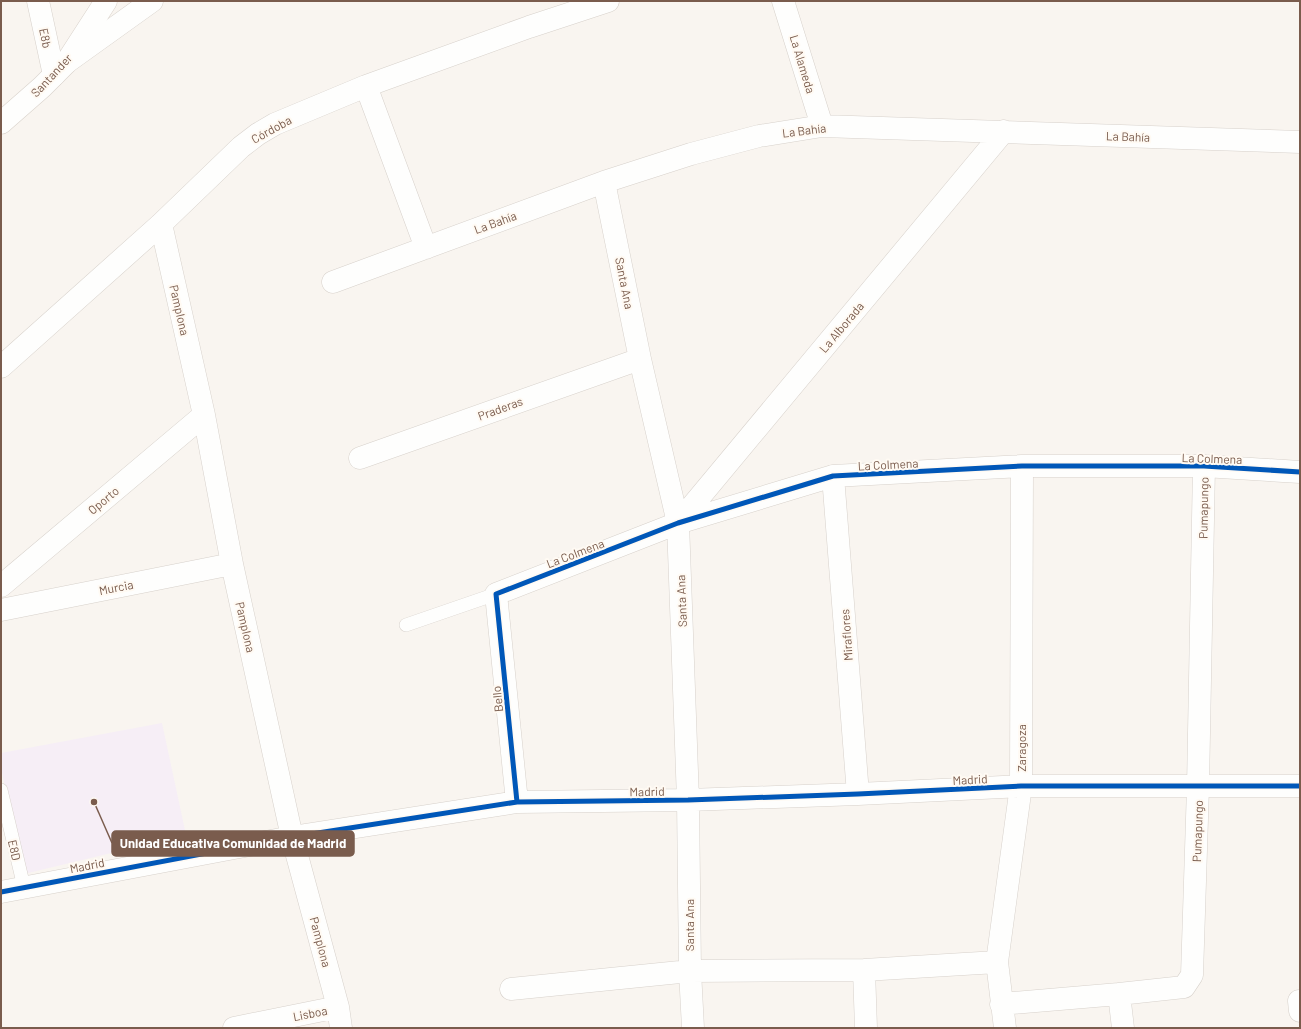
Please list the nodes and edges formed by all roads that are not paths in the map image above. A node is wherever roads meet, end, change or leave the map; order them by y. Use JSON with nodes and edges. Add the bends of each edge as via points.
{"nodes":[{"id":1,"x":38,"y":1,"type":"edge"},
{"id":2,"x":106,"y":1,"type":"edge"},
{"id":3,"x":152,"y":1,"type":"edge"},
{"id":4,"x":608,"y":1,"type":"edge"},
{"id":5,"x":783,"y":1,"type":"edge"},
{"id":6,"x":60,"y":69,"type":"junction"},
{"id":7,"x":366,"y":86,"type":"junction"},
{"id":8,"x":1,"y":123,"type":"edge"},
{"id":9,"x":822,"y":126,"type":"junction"},
{"id":10,"x":1004,"y":132,"type":"junction"},
{"id":11,"x":1300,"y":142,"type":"edge"},
{"id":12,"x":604,"y":182,"type":"junction"},
{"id":13,"x":161,"y":224,"type":"junction"},
{"id":14,"x":426,"y":248,"type":"junction"},
{"id":15,"x":333,"y":282,"type":"dead end"},
{"id":16,"x":640,"y":359,"type":"junction"},
{"id":17,"x":1,"y":367,"type":"edge"},
{"id":18,"x":204,"y":415,"type":"junction"},
{"id":19,"x":360,"y":458,"type":"dead end"},
{"id":20,"x":1022,"y":466,"type":"junction"},
{"id":21,"x":1204,"y":466,"type":"junction"},
{"id":22,"x":1300,"y":472,"type":"edge"},
{"id":23,"x":834,"y":476,"type":"junction"},
{"id":24,"x":678,"y":523,"type":"junction"},
{"id":25,"x":232,"y":564,"type":"junction"},
{"id":26,"x":1,"y":586,"type":"edge"},
{"id":27,"x":496,"y":594,"type":"junction"},
{"id":28,"x":1,"y":610,"type":"edge"},
{"id":29,"x":406,"y":625,"type":"dead end"},
{"id":30,"x":1021,"y":786,"type":"junction"},
{"id":31,"x":1300,"y":786,"type":"edge"},
{"id":32,"x":1198,"y":787,"type":"junction"},
{"id":33,"x":1,"y":790,"type":"edge"},
{"id":34,"x":858,"y":794,"type":"junction"},
{"id":35,"x":688,"y":800,"type":"junction"},
{"id":36,"x":517,"y":802,"type":"junction"},
{"id":37,"x":292,"y":837,"type":"junction"},
{"id":38,"x":24,"y":887,"type":"junction"},
{"id":39,"x":1,"y":892,"type":"edge"},
{"id":40,"x":997,"y":962,"type":"junction"},
{"id":41,"x":864,"y":970,"type":"junction"},
{"id":42,"x":690,"y":971,"type":"junction"},
{"id":43,"x":511,"y":989,"type":"dead end"},
{"id":44,"x":1119,"y":994,"type":"junction"},
{"id":45,"x":1001,"y":1004,"type":"junction"},
{"id":46,"x":340,"y":1018,"type":"edge"},
{"id":47,"x":234,"y":1028,"type":"edge"},
{"id":48,"x":693,"y":1028,"type":"edge"},
{"id":49,"x":866,"y":1028,"type":"edge"},
{"id":50,"x":1005,"y":1028,"type":"edge"},
{"id":51,"x":1123,"y":1028,"type":"edge"}],
"edges":[{"from":1,"to":6,"type":"street","name":"E8b"},
{"from":2,"to":6,"type":"street","name":"Santander"},
{"from":3,"to":6,"type":"street"},
{"from":4,"to":7,"type":"street","name":"Córdoba"},
{"from":5,"to":9,"type":"street","name":"La Alameda"},
{"from":6,"to":8,"type":"street","name":"Santander"},
{"from":7,"to":13,"type":"street","name":"Córdoba","via":[[275,124],[258,134],[241,147]]},
{"from":7,"to":14,"type":"street"},
{"from":9,"to":10,"type":"street","name":"La Bahía"},
{"from":9,"to":12,"type":"street","name":"La Bahía","via":[[760,136],[691,154]]},
{"from":10,"to":11,"type":"street","name":"La Bahía"},
{"from":10,"to":24,"type":"street","name":"La Alborada"},
{"from":12,"to":14,"type":"street","name":"La Bahía"},
{"from":12,"to":16,"type":"street","name":"Santa Ana"},
{"from":13,"to":17,"type":"street","name":"Córdoba"},
{"from":13,"to":18,"type":"street","name":"Pamplona"},
{"from":14,"to":15,"type":"street","name":"La Bahía"},
{"from":16,"to":19,"type":"street","name":"Praderas"},
{"from":16,"to":24,"type":"street","name":"Santa Ana"},
{"from":18,"to":25,"type":"street","name":"Pamplona"},
{"from":18,"to":26,"type":"street","name":"Oporto"},
{"from":20,"to":21,"type":"street","name":"La Colmena"},
{"from":20,"to":23,"type":"street","name":"La Colmena"},
{"from":20,"to":30,"type":"street","name":"Zaragoza"},
{"from":21,"to":22,"type":"street","name":"La Colmena"},
{"from":21,"to":32,"type":"street","name":"Pumapungo"},
{"from":23,"to":24,"type":"street","name":"La Colmena"},
{"from":23,"to":34,"type":"street","name":"Miraflores"},
{"from":24,"to":27,"type":"street","name":"La Colmena"},
{"from":24,"to":35,"type":"street","name":"Santa Ana"},
{"from":25,"to":28,"type":"street","name":"Murcia"},
{"from":25,"to":37,"type":"street","name":"Pamplona"},
{"from":27,"to":29,"type":"lane"},
{"from":27,"to":36,"type":"street","name":"Bello"},
{"from":30,"to":32,"type":"street","name":"Madrid"},
{"from":30,"to":34,"type":"street","name":"Madrid"},
{"from":30,"to":40,"type":"street","name":"Zaragoza"},
{"from":31,"to":32,"type":"street","name":"Madrid"},
{"from":32,"to":44,"type":"street","name":"Pumapungo","via":[[1192,975],[1184,987]]},
{"from":33,"to":38,"type":"lane","name":"E8D"},
{"from":34,"to":35,"type":"street","name":"Madrid"},
{"from":35,"to":36,"type":"street","name":"Madrid"},
{"from":35,"to":42,"type":"street","name":"Santa Ana"},
{"from":36,"to":37,"type":"street","name":"Madrid"},
{"from":37,"to":38,"type":"street","name":"Madrid"},
{"from":37,"to":46,"type":"street","name":"Pamplona"},
{"from":38,"to":39,"type":"street","name":"Madrid"},
{"from":40,"to":41,"type":"street"},
{"from":40,"to":45,"type":"street","name":"Zaragoza"},
{"from":41,"to":42,"type":"street"},
{"from":41,"to":49,"type":"street"},
{"from":42,"to":43,"type":"street"},
{"from":42,"to":48,"type":"street","name":"Santa Ana"},
{"from":44,"to":45,"type":"street","name":"Pumapungo"},
{"from":44,"to":51,"type":"street"},
{"from":45,"to":50,"type":"street","name":"Zaragoza"},
{"from":46,"to":47,"type":"street","name":"Lisboa"}]}
